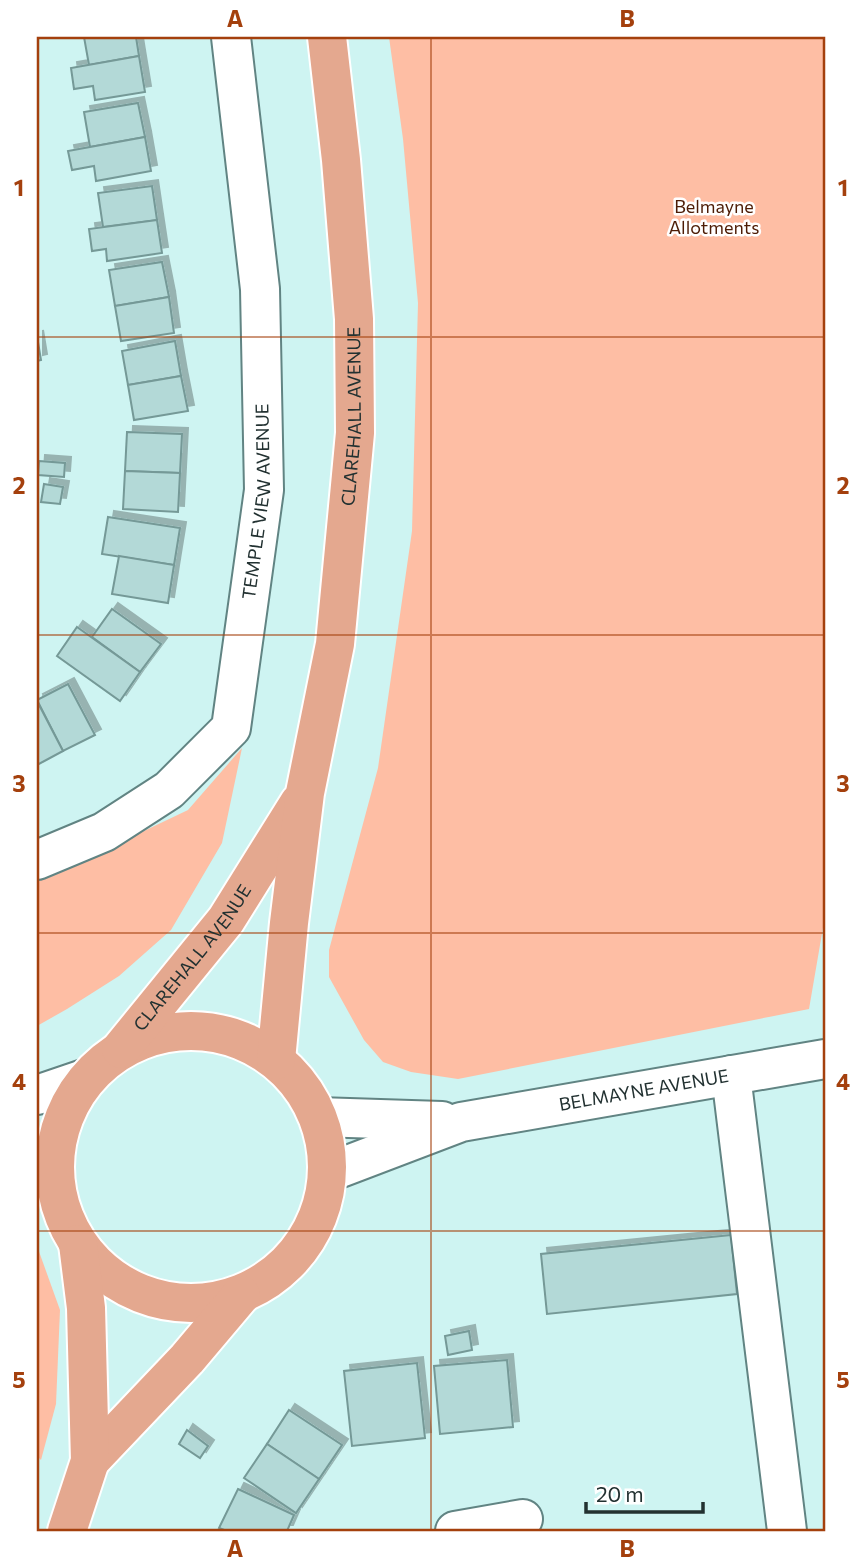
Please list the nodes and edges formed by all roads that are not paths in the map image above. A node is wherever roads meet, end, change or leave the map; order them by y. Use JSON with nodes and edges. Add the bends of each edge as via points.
{"nodes":[{"id":1,"x":231,"y":37,"type":"edge"},
{"id":2,"x":327,"y":37,"type":"edge"},
{"id":3,"x":305,"y":793,"type":"junction"},
{"id":4,"x":37,"y":860,"type":"edge"},
{"id":5,"x":120,"y":1050,"type":"junction"},
{"id":6,"x":825,"y":1059,"type":"edge"},
{"id":7,"x":276,"y":1060,"type":"junction"},
{"id":8,"x":731,"y":1075,"type":"junction"},
{"id":9,"x":87,"y":1078,"type":"junction"},
{"id":10,"x":37,"y":1095,"type":"edge"},
{"id":11,"x":318,"y":1117,"type":"junction"},
{"id":12,"x":461,"y":1122,"type":"junction"},
{"id":13,"x":327,"y":1173,"type":"junction"},
{"id":14,"x":46,"y":1183,"type":"edge"},
{"id":15,"x":78,"y":1244,"type":"junction"},
{"id":16,"x":241,"y":1295,"type":"junction"},
{"id":17,"x":90,"y":1461,"type":"junction"},
{"id":18,"x":523,"y":1519,"type":"dead end"},
{"id":19,"x":67,"y":1531,"type":"edge"},
{"id":20,"x":455,"y":1531,"type":"edge"},
{"id":21,"x":787,"y":1531,"type":"edge"}],
"edges":[{"from":1,"to":4,"type":"street","name":"TEMPLE VIEW AVENUE","via":[[260,289],[264,490],[231,728],[169,790],[104,832]]},
{"from":2,"to":3,"type":"main road","name":"CLAREHALL AVENUE","via":[[354,319],[355,433],[335,644]]},
{"from":3,"to":5,"type":"main road","name":"CLAREHALL AVENUE","via":[[226,920]]},
{"from":3,"to":7,"type":"main road","name":"CLAREHALL AVENUE"},
{"from":5,"to":7,"type":"main road","via":[[159,1034],[200,1030],[246,1042]]},
{"from":5,"to":9,"type":"main road"},
{"from":6,"to":8,"type":"street","name":"BELMAYNE AVENUE"},
{"from":7,"to":11,"type":"main road","via":[[300,1086]]},
{"from":8,"to":12,"type":"street","name":"BELMAYNE AVENUE"},
{"from":8,"to":21,"type":"street"},
{"from":9,"to":10,"type":"street"},
{"from":9,"to":14,"type":"main road","via":[[66,1111]]},
{"from":11,"to":12,"type":"street","name":"BELMAYNE AVENUE"},
{"from":11,"to":13,"type":"main road"},
{"from":12,"to":13,"type":"street","name":"BELMAYNE AVENUE"},
{"from":13,"to":16,"type":"main road","via":[[318,1216],[296,1254],[263,1283]]},
{"from":14,"to":15,"type":"main road"},
{"from":15,"to":16,"type":"main road","via":[[119,1283],[161,1300],[181,1303]]},
{"from":15,"to":17,"type":"main road","via":[[86,1308]]},
{"from":16,"to":17,"type":"main road"},
{"from":17,"to":19,"type":"main road"},
{"from":18,"to":20,"type":"street"}]}
